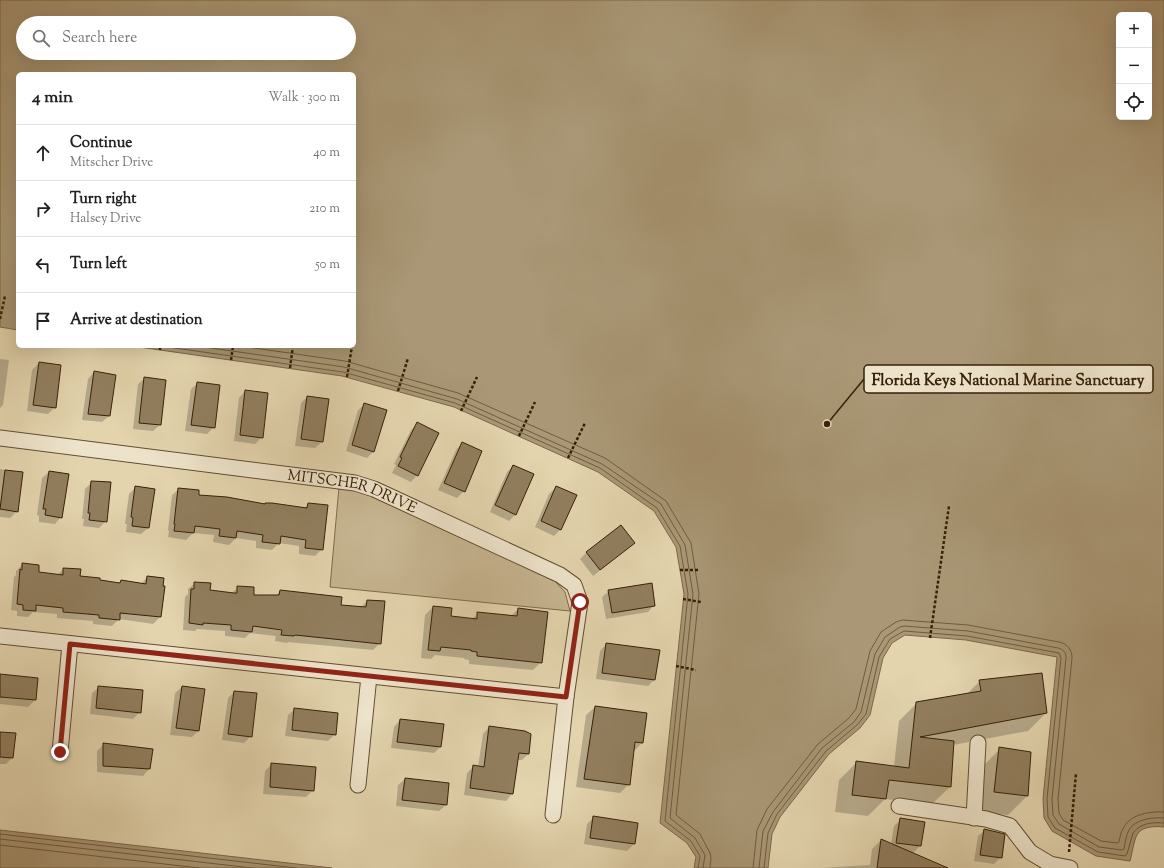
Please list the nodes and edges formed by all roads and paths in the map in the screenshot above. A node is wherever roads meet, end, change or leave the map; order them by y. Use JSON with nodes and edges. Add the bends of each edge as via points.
{"nodes":[{"id":1,"x":5,"y":296,"type":"dead end"},
{"id":2,"x":0,"y":320,"type":"edge"},
{"id":3,"x":233,"y":348,"type":"edge"},
{"id":4,"x":293,"y":348,"type":"edge"},
{"id":5,"x":352,"y":348,"type":"edge"},
{"id":6,"x":408,"y":358,"type":"dead end"},
{"id":7,"x":231,"y":360,"type":"dead end"},
{"id":8,"x":290,"y":368,"type":"dead end"},
{"id":9,"x":347,"y":377,"type":"dead end"},
{"id":10,"x":477,"y":377,"type":"dead end"},
{"id":11,"x":398,"y":391,"type":"dead end"},
{"id":12,"x":535,"y":402,"type":"dead end"},
{"id":13,"x":461,"y":411,"type":"dead end"},
{"id":14,"x":585,"y":423,"type":"dead end"},
{"id":15,"x":519,"y":436,"type":"dead end"},
{"id":16,"x":0,"y":438,"type":"edge"},
{"id":17,"x":568,"y":458,"type":"dead end"},
{"id":18,"x":950,"y":506,"type":"dead end"},
{"id":19,"x":680,"y":570,"type":"dead end"},
{"id":20,"x":699,"y":570,"type":"dead end"},
{"id":21,"x":683,"y":599,"type":"dead end"},
{"id":22,"x":701,"y":602,"type":"dead end"},
{"id":23,"x":0,"y":636,"type":"edge"},
{"id":24,"x":930,"y":638,"type":"dead end"},
{"id":25,"x":70,"y":644,"type":"junction"},
{"id":26,"x":676,"y":666,"type":"dead end"},
{"id":27,"x":696,"y":670,"type":"dead end"},
{"id":28,"x":369,"y":676,"type":"junction"},
{"id":29,"x":566,"y":697,"type":"junction"},
{"id":30,"x":978,"y":744,"type":"dead end"},
{"id":31,"x":60,"y":752,"type":"dead end"},
{"id":32,"x":1076,"y":773,"type":"dead end"},
{"id":33,"x":358,"y":785,"type":"dead end"},
{"id":34,"x":899,"y":806,"type":"dead end"},
{"id":35,"x":553,"y":815,"type":"dead end"},
{"id":36,"x":974,"y":818,"type":"junction"},
{"id":37,"x":1069,"y":852,"type":"dead end"},
{"id":38,"x":1070,"y":868,"type":"edge"}],
"edges":[{"from":1,"to":2,"type":"path"},
{"from":3,"to":7,"type":"path"},
{"from":4,"to":8,"type":"path"},
{"from":5,"to":9,"type":"path"},
{"from":6,"to":11,"type":"path"},
{"from":10,"to":13,"type":"path"},
{"from":12,"to":15,"type":"path"},
{"from":14,"to":17,"type":"path"},
{"from":16,"to":29,"type":"street","name":"MITSCHER DRIVE","via":[[355,483],[374,488],[560,575],[574,585],[580,602]]},
{"from":18,"to":24,"type":"path"},
{"from":19,"to":20,"type":"path"},
{"from":21,"to":22,"type":"path"},
{"from":23,"to":25,"type":"street"},
{"from":25,"to":28,"type":"street"},
{"from":25,"to":31,"type":"street"},
{"from":26,"to":27,"type":"path"},
{"from":28,"to":29,"type":"street"},
{"from":28,"to":33,"type":"street"},
{"from":29,"to":35,"type":"street","name":"MITSCHER DRIVE"},
{"from":30,"to":36,"type":"street"},
{"from":32,"to":37,"type":"path"},
{"from":34,"to":36,"type":"street"},
{"from":36,"to":38,"type":"street","via":[[1010,826],[1030,852],[1050,864]]}]}
